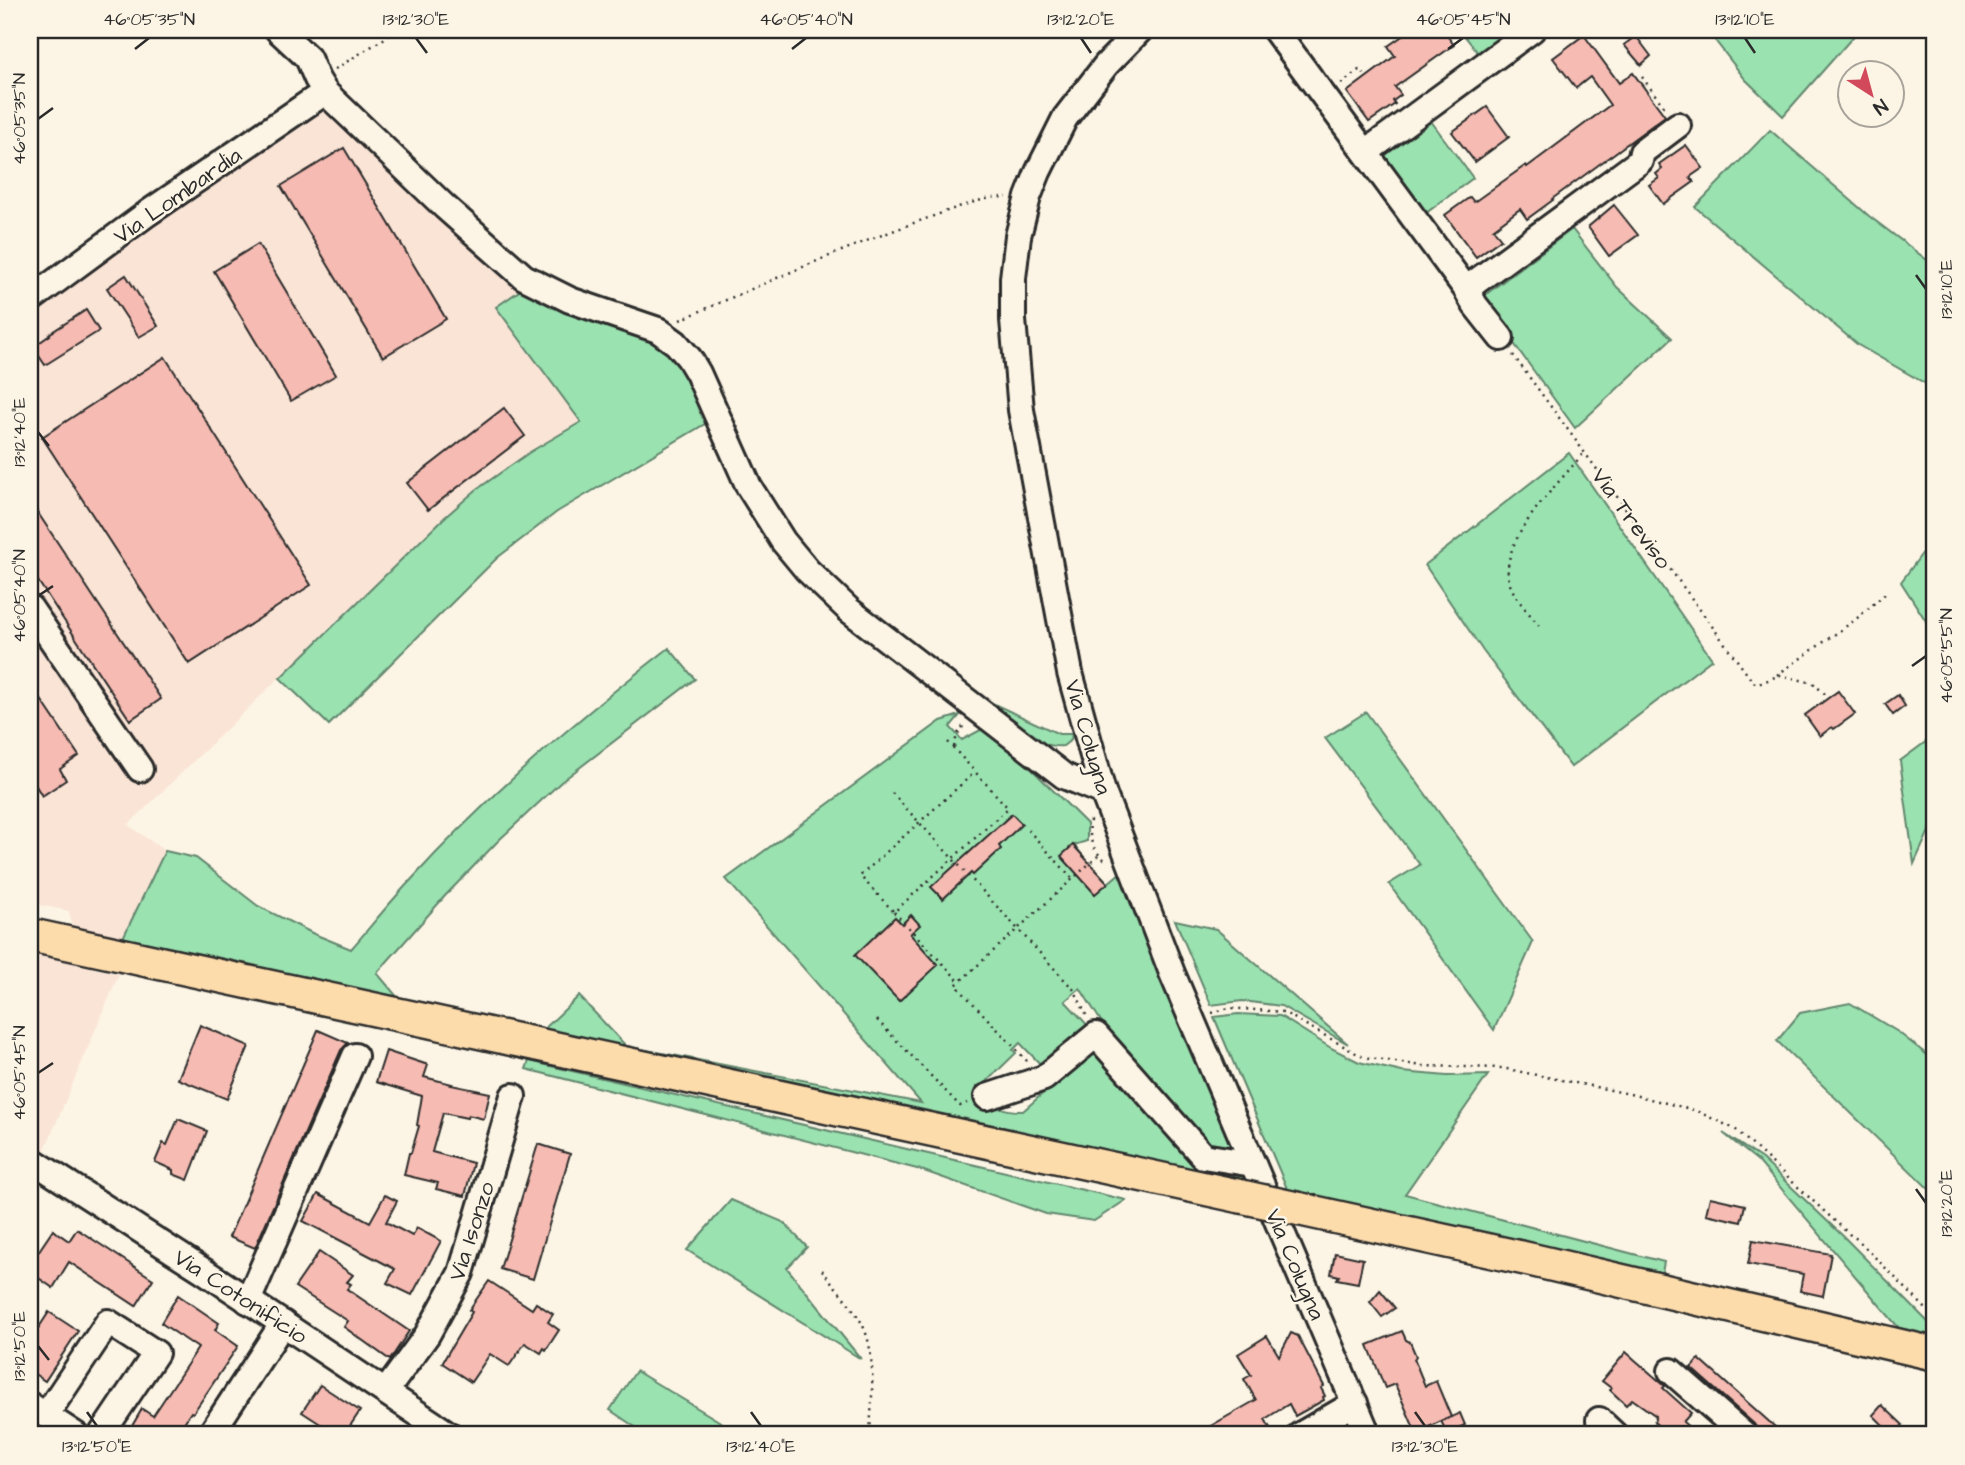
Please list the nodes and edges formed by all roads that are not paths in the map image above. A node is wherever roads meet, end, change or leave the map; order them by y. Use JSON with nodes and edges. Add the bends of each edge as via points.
{"nodes":[{"id":1,"x":278,"y":30,"type":"edge"},
{"id":2,"x":1140,"y":30,"type":"edge"},
{"id":3,"x":1275,"y":30,"type":"edge"},
{"id":4,"x":1532,"y":30,"type":"edge"},
{"id":5,"x":321,"y":86,"type":"junction"},
{"id":6,"x":1678,"y":125,"type":"road end"},
{"id":7,"x":1366,"y":152,"type":"junction"},
{"id":8,"x":1466,"y":289,"type":"junction"},
{"id":9,"x":30,"y":300,"type":"edge"},
{"id":10,"x":1501,"y":338,"type":"road end"},
{"id":11,"x":30,"y":608,"type":"edge"},
{"id":12,"x":140,"y":769,"type":"dead end"},
{"id":13,"x":1103,"y":792,"type":"junction"},
{"id":14,"x":30,"y":934,"type":"edge"},
{"id":15,"x":355,"y":1056,"type":"dead end"},
{"id":16,"x":513,"y":1097,"type":"dead end"},
{"id":17,"x":987,"y":1097,"type":"road end"},
{"id":18,"x":30,"y":1159,"type":"edge"},
{"id":19,"x":1253,"y":1164,"type":"junction"},
{"id":20,"x":248,"y":1301,"type":"junction"},
{"id":21,"x":283,"y":1323,"type":"junction"},
{"id":22,"x":1935,"y":1354,"type":"edge"},
{"id":23,"x":1671,"y":1371,"type":"dead end"},
{"id":24,"x":386,"y":1391,"type":"junction"},
{"id":25,"x":1355,"y":1403,"type":"junction"},
{"id":26,"x":38,"y":1410,"type":"edge"},
{"id":27,"x":76,"y":1435,"type":"edge"},
{"id":28,"x":101,"y":1435,"type":"edge"},
{"id":29,"x":210,"y":1435,"type":"edge"},
{"id":30,"x":450,"y":1435,"type":"edge"},
{"id":31,"x":1300,"y":1435,"type":"edge"},
{"id":32,"x":1368,"y":1435,"type":"edge"},
{"id":33,"x":1744,"y":1435,"type":"edge"}],
"edges":[{"from":1,"to":5,"type":"street","via":[[308,58]]},
{"from":2,"to":13,"type":"street","name":"Via Colugna","via":[[1065,118],[1028,197],[1013,278],[1020,410],[1070,674]]},
{"from":3,"to":7,"type":"street"},
{"from":4,"to":7,"type":"street"},
{"from":5,"to":9,"type":"street","name":"Via Lombardia"},
{"from":5,"to":13,"type":"street","via":[[444,207],[524,277],[570,300],[658,330],[676,343],[698,373],[749,486],[807,570],[849,610],[1064,776]]},
{"from":6,"to":8,"type":"street","via":[[1642,152],[1640,161]]},
{"from":7,"to":8,"type":"street"},
{"from":8,"to":10,"type":"street"},
{"from":11,"to":12,"type":"street"},
{"from":13,"to":19,"type":"street","name":"Via Colugna"},
{"from":14,"to":22,"type":"main road","bridge":true,"via":[[1545,1263]]},
{"from":15,"to":20,"type":"street"},
{"from":16,"to":24,"type":"street","name":"Via Isonzo","via":[[461,1273],[427,1335]]},
{"from":17,"to":19,"type":"street","via":[[1044,1078],[1096,1035],[1203,1156]]},
{"from":18,"to":20,"type":"street","name":"Via Cotonificio"},
{"from":19,"to":25,"type":"street","name":"Via Colugna"},
{"from":20,"to":21,"type":"street","name":"Via Cotonificio"},
{"from":21,"to":24,"type":"street","name":"Via Cotonificio"},
{"from":21,"to":29,"type":"street"},
{"from":23,"to":33,"type":"street"},
{"from":24,"to":30,"type":"street","name":"Via Cotonificio"},
{"from":25,"to":31,"type":"street"},
{"from":25,"to":32,"type":"street","name":"Via Colugna"},
{"from":26,"to":27,"type":"street"},
{"from":26,"to":28,"type":"street","via":[[108,1322],[156,1353]]}]}
